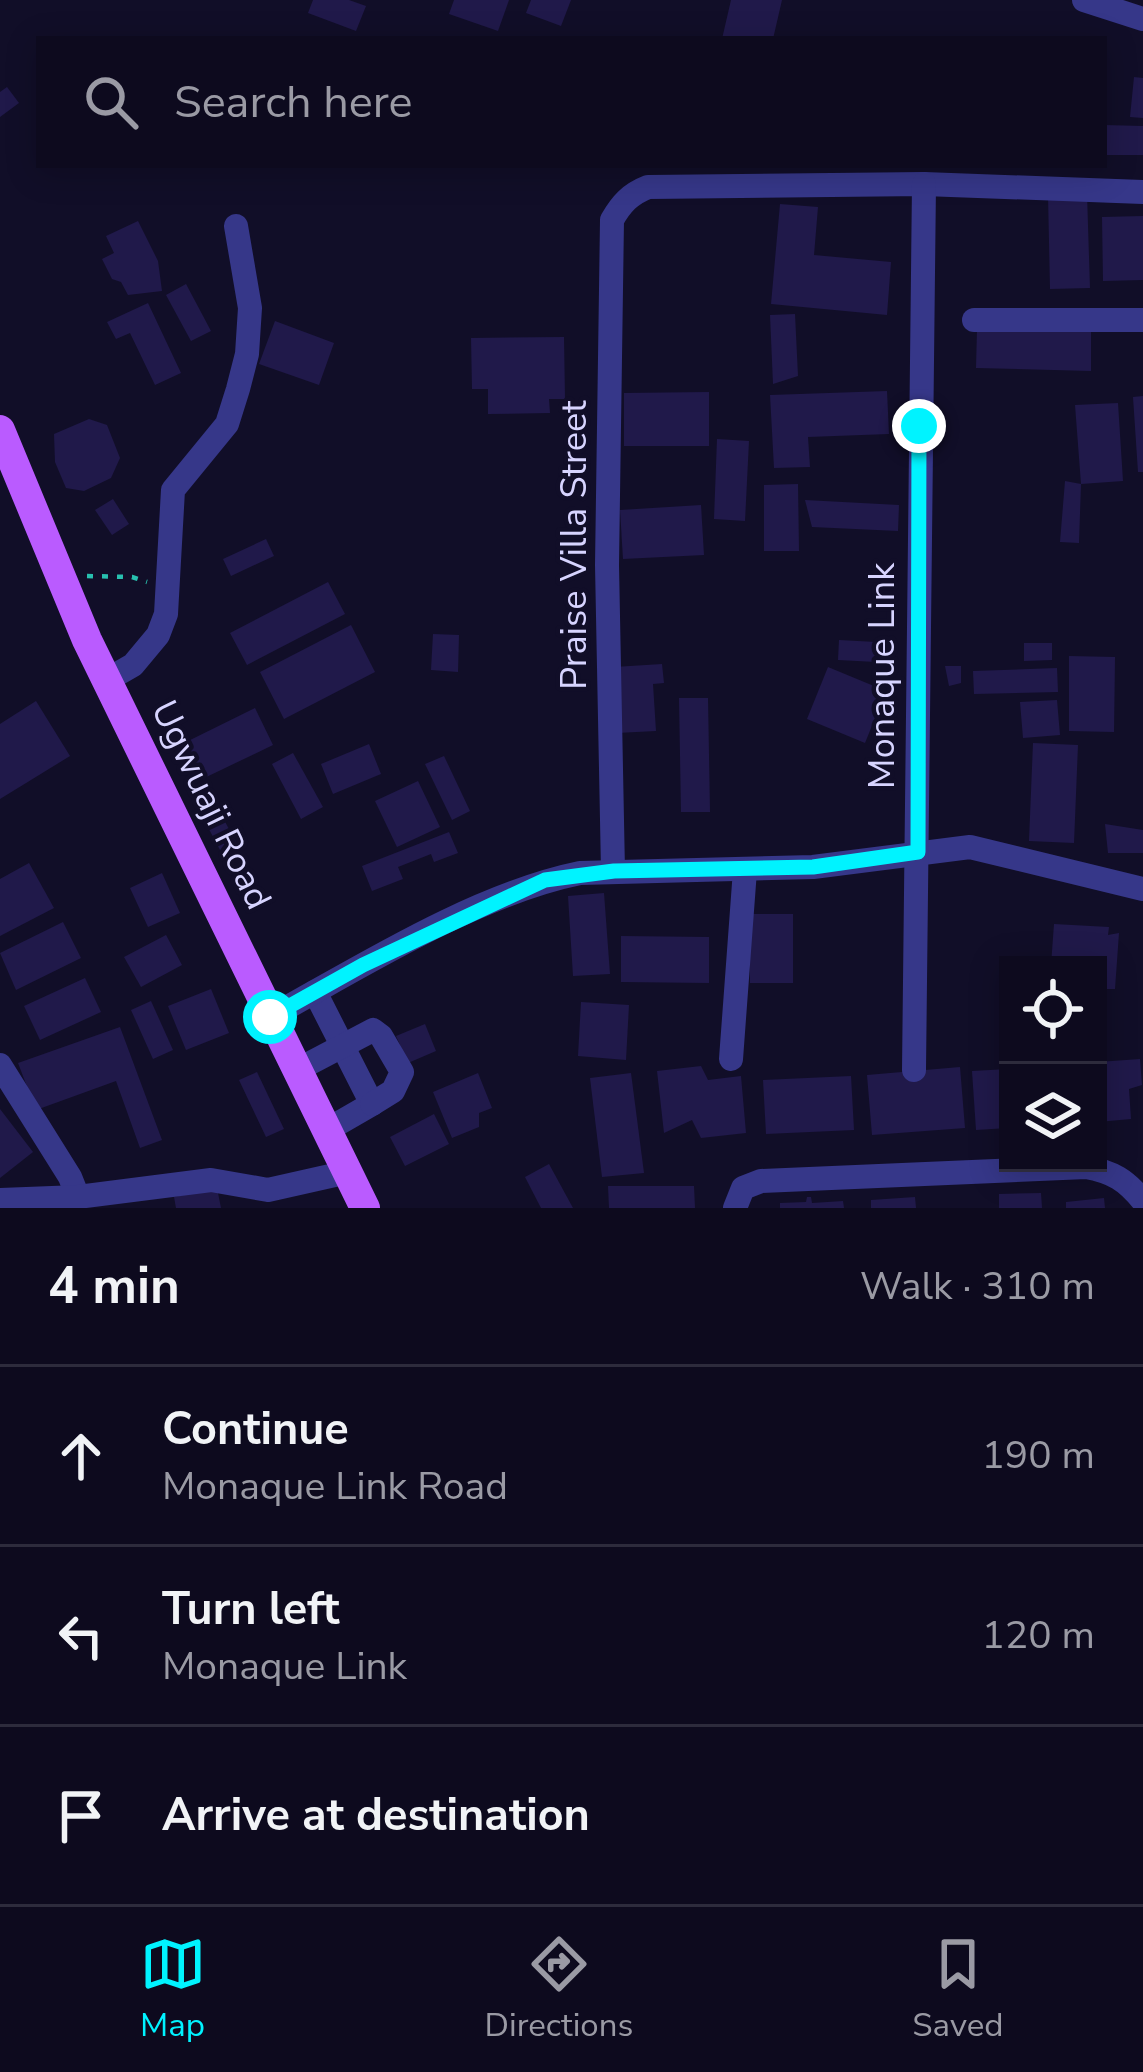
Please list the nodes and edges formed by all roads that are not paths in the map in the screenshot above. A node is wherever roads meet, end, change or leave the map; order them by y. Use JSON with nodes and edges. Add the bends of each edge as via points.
{"nodes":[{"id":1,"x":1084,"y":0,"type":"edge"},
{"id":2,"x":1143,"y":19,"type":"edge"},
{"id":3,"x":924,"y":184,"type":"junction"},
{"id":4,"x":1143,"y":192,"type":"edge"},
{"id":5,"x":236,"y":226,"type":"dead end"},
{"id":6,"x":974,"y":320,"type":"dead end"},
{"id":7,"x":1143,"y":320,"type":"edge"},
{"id":8,"x":0,"y":430,"type":"edge"},
{"id":9,"x":107,"y":680,"type":"junction"},
{"id":10,"x":918,"y":852,"type":"junction"},
{"id":11,"x":745,"y":870,"type":"junction"},
{"id":12,"x":614,"y":871,"type":"junction"},
{"id":13,"x":1143,"y":889,"type":"edge"},
{"id":14,"x":315,"y":992,"type":"junction"},
{"id":15,"x":270,"y":1017,"type":"junction"},
{"id":16,"x":343,"y":1046,"type":"junction"},
{"id":17,"x":731,"y":1059,"type":"dead end"},
{"id":18,"x":0,"y":1065,"type":"edge"},
{"id":19,"x":297,"y":1070,"type":"junction"},
{"id":20,"x":914,"y":1070,"type":"dead end"},
{"id":21,"x":372,"y":1105,"type":"junction"},
{"id":22,"x":327,"y":1130,"type":"junction"},
{"id":23,"x":347,"y":1172,"type":"junction"},
{"id":24,"x":78,"y":1197,"type":"junction"},
{"id":25,"x":0,"y":1200,"type":"edge"},
{"id":26,"x":1143,"y":1201,"type":"edge"},
{"id":27,"x":365,"y":1208,"type":"edge"},
{"id":28,"x":735,"y":1208,"type":"edge"}],
"edges":[{"from":1,"to":2,"type":"street"},
{"from":3,"to":4,"type":"street"},
{"from":3,"to":10,"type":"street","name":"Monaque Link"},
{"from":3,"to":12,"type":"street","name":"Praise Villa Street","via":[[648,187],[612,220],[607,565]]},
{"from":5,"to":9,"type":"street","via":[[250,308],[247,354],[226,424],[173,490],[158,635],[134,665]]},
{"from":6,"to":7,"type":"street"},
{"from":8,"to":9,"type":"main road","name":"Ugwuaji Road"},
{"from":9,"to":15,"type":"main road","name":"Ugwuaji Road"},
{"from":10,"to":11,"type":"street"},
{"from":10,"to":13,"type":"street","via":[[987,849]]},
{"from":10,"to":20,"type":"street","name":"Monaque Link"},
{"from":11,"to":12,"type":"street"},
{"from":11,"to":17,"type":"street"},
{"from":12,"to":14,"type":"street","via":[[545,880]]},
{"from":14,"to":15,"type":"street"},
{"from":14,"to":16,"type":"street"},
{"from":15,"to":19,"type":"main road","name":"Ugwuaji Road"},
{"from":16,"to":19,"type":"street"},
{"from":16,"to":21,"type":"street"},
{"from":16,"to":21,"type":"street","via":[[373,1030],[402,1072],[393,1091]]},
{"from":18,"to":24,"type":"street"},
{"from":19,"to":22,"type":"main road","name":"Ugwuaji Road"},
{"from":21,"to":22,"type":"street"},
{"from":22,"to":23,"type":"main road","name":"Ugwuaji Road"},
{"from":23,"to":24,"type":"street","via":[[268,1190],[211,1180]]},
{"from":23,"to":27,"type":"main road","name":"Ugwuaji Road"},
{"from":24,"to":25,"type":"street"},
{"from":26,"to":28,"type":"street","via":[[1126,1181],[1086,1167],[761,1180],[743,1188]]}]}
